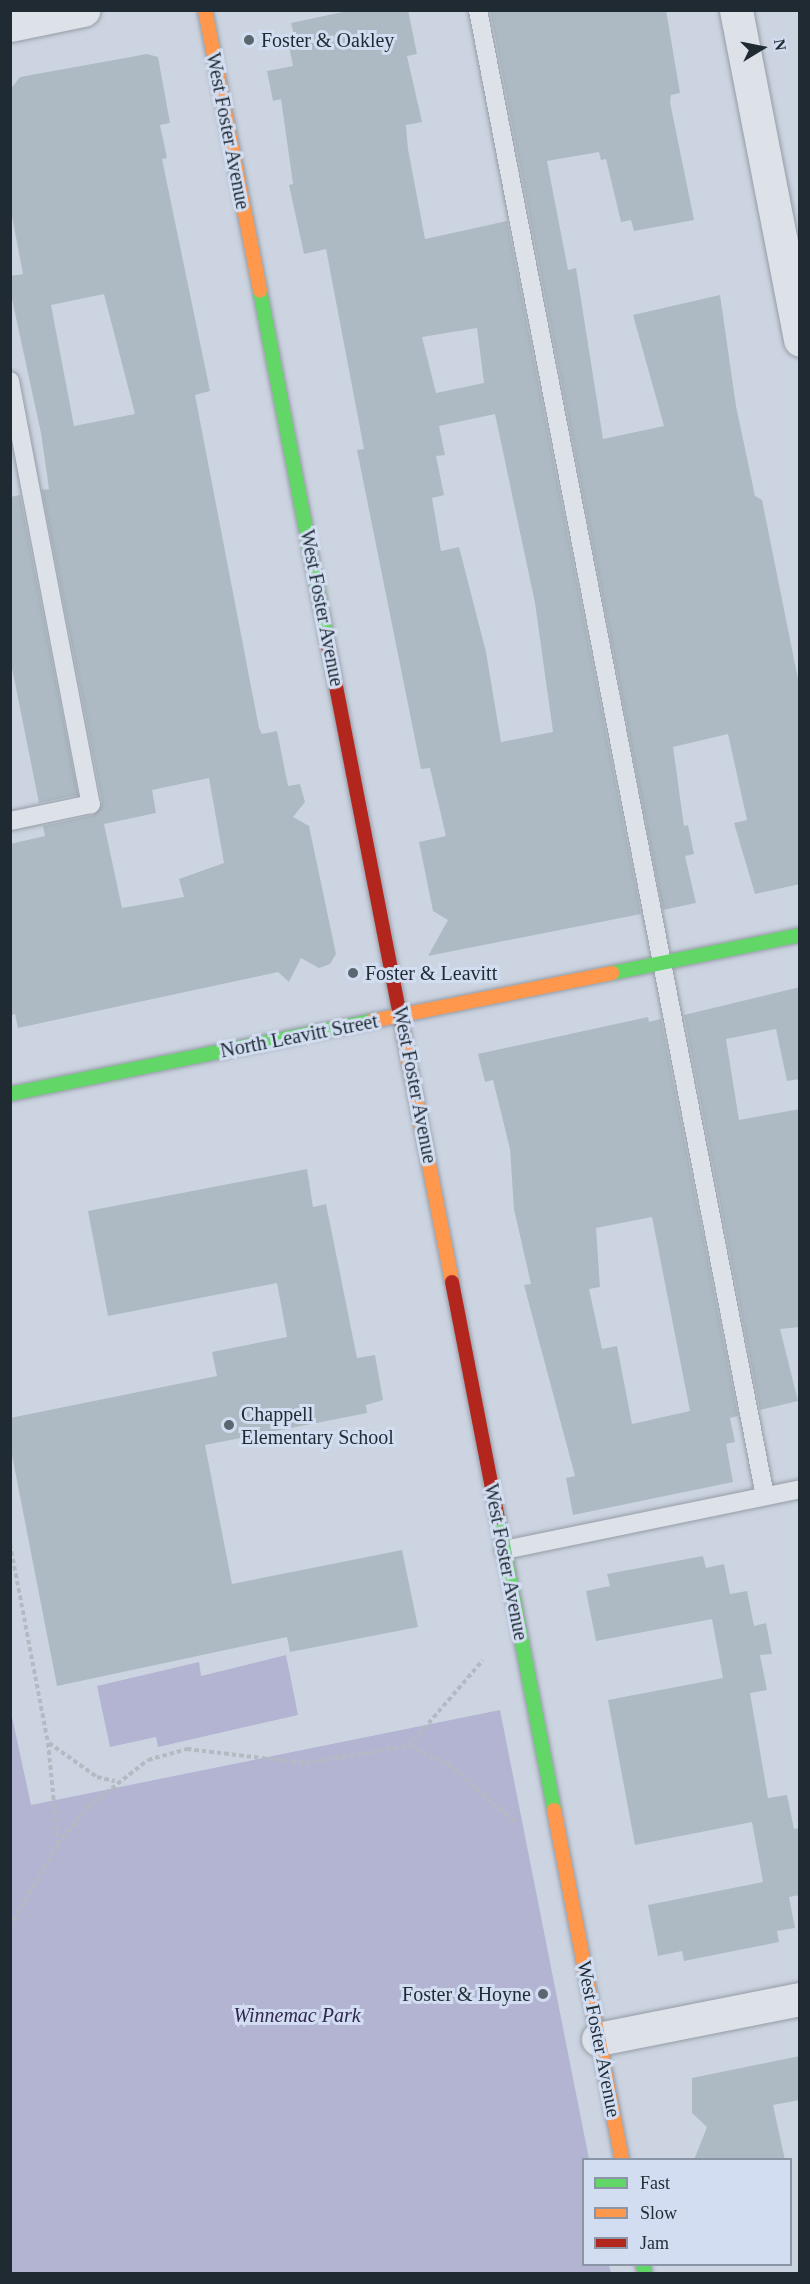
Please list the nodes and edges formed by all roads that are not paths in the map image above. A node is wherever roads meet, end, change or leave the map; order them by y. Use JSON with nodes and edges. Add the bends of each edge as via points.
{"nodes":[{"id":1,"x":83,"y":10,"type":"edge"},
{"id":2,"x":205,"y":10,"type":"edge"},
{"id":3,"x":478,"y":10,"type":"edge"},
{"id":4,"x":736,"y":10,"type":"edge"},
{"id":5,"x":10,"y":25,"type":"edge"},
{"id":6,"x":800,"y":340,"type":"edge"},
{"id":7,"x":10,"y":381,"type":"edge"},
{"id":8,"x":10,"y":821,"type":"edge"},
{"id":9,"x":800,"y":935,"type":"edge"},
{"id":10,"x":662,"y":962,"type":"junction"},
{"id":11,"x":401,"y":1015,"type":"junction"},
{"id":12,"x":10,"y":1095,"type":"edge"},
{"id":13,"x":800,"y":1489,"type":"edge"},
{"id":14,"x":765,"y":1496,"type":"junction"},
{"id":15,"x":504,"y":1550,"type":"junction"},
{"id":16,"x":800,"y":1999,"type":"edge"},
{"id":17,"x":598,"y":2039,"type":"junction"},
{"id":18,"x":622,"y":2158,"type":"edge"}],
"edges":[{"from":1,"to":5,"type":"street"},
{"from":2,"to":11,"type":"main road","name":"West Foster Avenue"},
{"from":3,"to":10,"type":"lane"},
{"from":4,"to":6,"type":"street"},
{"from":7,"to":8,"type":"lane","via":[[91,804]]},
{"from":9,"to":10,"type":"main road","name":"North Leavitt Street"},
{"from":10,"to":11,"type":"main road","name":"North Leavitt Street"},
{"from":10,"to":14,"type":"lane"},
{"from":11,"to":12,"type":"main road","name":"North Leavitt Street"},
{"from":11,"to":15,"type":"main road","name":"West Foster Avenue"},
{"from":13,"to":14,"type":"lane"},
{"from":14,"to":15,"type":"lane"},
{"from":15,"to":17,"type":"main road","name":"West Foster Avenue"},
{"from":16,"to":17,"type":"street"},
{"from":17,"to":18,"type":"main road","name":"West Foster Avenue"}]}
